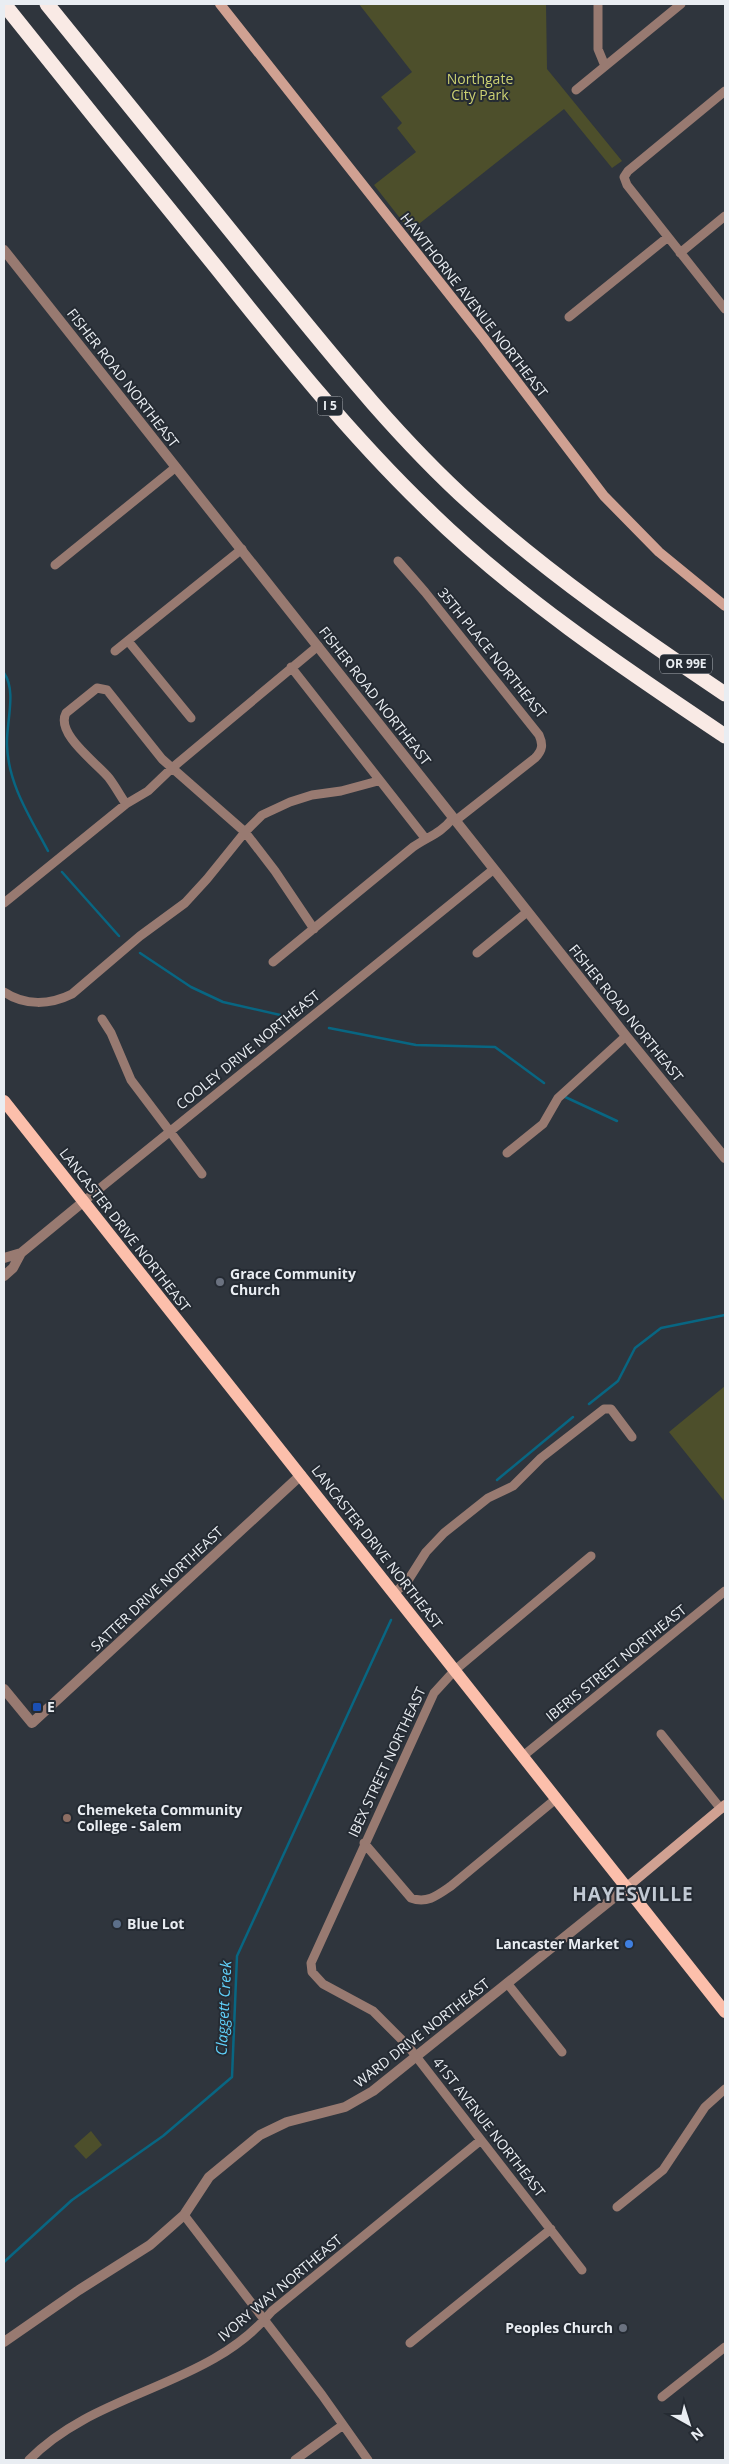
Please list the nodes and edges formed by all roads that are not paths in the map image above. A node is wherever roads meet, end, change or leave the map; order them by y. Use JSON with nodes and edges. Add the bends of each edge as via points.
{"nodes":[{"id":1,"x":4,"y":4,"type":"edge"},
{"id":2,"x":47,"y":4,"type":"edge"},
{"id":3,"x":220,"y":4,"type":"edge"},
{"id":4,"x":598,"y":4,"type":"edge"},
{"id":5,"x":681,"y":4,"type":"edge"},
{"id":6,"x":605,"y":66,"type":"junction"},
{"id":7,"x":576,"y":90,"type":"dead end"},
{"id":8,"x":725,"y":91,"type":"edge"},
{"id":9,"x":725,"y":216,"type":"edge"},
{"id":10,"x":668,"y":237,"type":"junction"},
{"id":11,"x":4,"y":250,"type":"edge"},
{"id":12,"x":680,"y":253,"type":"junction"},
{"id":13,"x":725,"y":309,"type":"edge"},
{"id":14,"x":569,"y":318,"type":"dead end"},
{"id":15,"x":176,"y":467,"type":"junction"},
{"id":16,"x":242,"y":549,"type":"junction"},
{"id":17,"x":398,"y":561,"type":"dead end"},
{"id":18,"x":55,"y":565,"type":"dead end"},
{"id":19,"x":724,"y":602,"type":"edge"},
{"id":20,"x":128,"y":641,"type":"junction"},
{"id":21,"x":648,"y":642,"type":"junction"},
{"id":22,"x":318,"y":646,"type":"junction"},
{"id":23,"x":115,"y":652,"type":"dead end"},
{"id":24,"x":291,"y":667,"type":"junction"},
{"id":25,"x":725,"y":685,"type":"edge"},
{"id":26,"x":725,"y":694,"type":"edge"},
{"id":27,"x":191,"y":718,"type":"dead end"},
{"id":28,"x":725,"y":736,"type":"edge"},
{"id":29,"x":172,"y":768,"type":"junction"},
{"id":30,"x":378,"y":781,"type":"junction"},
{"id":31,"x":126,"y":804,"type":"junction"},
{"id":32,"x":454,"y":820,"type":"junction"},
{"id":33,"x":244,"y":832,"type":"junction"},
{"id":34,"x":425,"y":838,"type":"junction"},
{"id":35,"x":494,"y":869,"type":"junction"},
{"id":36,"x":4,"y":903,"type":"edge"},
{"id":37,"x":528,"y":912,"type":"junction"},
{"id":38,"x":314,"y":929,"type":"junction"},
{"id":39,"x":477,"y":954,"type":"dead end"},
{"id":40,"x":273,"y":962,"type":"dead end"},
{"id":41,"x":4,"y":992,"type":"edge"},
{"id":42,"x":102,"y":1020,"type":"dead end"},
{"id":43,"x":626,"y":1036,"type":"junction"},
{"id":44,"x":4,"y":1101,"type":"edge"},
{"id":45,"x":170,"y":1132,"type":"junction"},
{"id":46,"x":507,"y":1153,"type":"dead end"},
{"id":47,"x":725,"y":1158,"type":"edge"},
{"id":48,"x":202,"y":1174,"type":"dead end"},
{"id":49,"x":83,"y":1202,"type":"junction"},
{"id":50,"x":21,"y":1253,"type":"junction"},
{"id":51,"x":4,"y":1258,"type":"edge"},
{"id":52,"x":4,"y":1276,"type":"edge"},
{"id":53,"x":632,"y":1437,"type":"dead end"},
{"id":54,"x":301,"y":1475,"type":"junction"},
{"id":55,"x":591,"y":1556,"type":"dead end"},
{"id":56,"x":725,"y":1591,"type":"edge"},
{"id":57,"x":394,"y":1593,"type":"junction"},
{"id":58,"x":455,"y":1670,"type":"junction"},
{"id":59,"x":4,"y":1689,"type":"edge"},
{"id":60,"x":661,"y":1734,"type":"dead end"},
{"id":61,"x":523,"y":1756,"type":"junction"},
{"id":62,"x":557,"y":1798,"type":"junction"},
{"id":63,"x":723,"y":1807,"type":"edge"},
{"id":64,"x":364,"y":1843,"type":"junction"},
{"id":65,"x":627,"y":1886,"type":"junction"},
{"id":66,"x":316,"y":1978,"type":"joint"},
{"id":67,"x":507,"y":1983,"type":"junction"},
{"id":68,"x":725,"y":2012,"type":"edge"},
{"id":69,"x":562,"y":2052,"type":"dead end"},
{"id":70,"x":416,"y":2056,"type":"junction"},
{"id":71,"x":725,"y":2089,"type":"edge"},
{"id":72,"x":481,"y":2140,"type":"junction"},
{"id":73,"x":618,"y":2206,"type":"dead end"},
{"id":74,"x":184,"y":2215,"type":"junction"},
{"id":75,"x":551,"y":2230,"type":"junction"},
{"id":76,"x":582,"y":2270,"type":"dead end"},
{"id":77,"x":264,"y":2321,"type":"junction"},
{"id":78,"x":4,"y":2342,"type":"edge"},
{"id":79,"x":410,"y":2343,"type":"dead end"},
{"id":80,"x":725,"y":2347,"type":"edge"},
{"id":81,"x":662,"y":2397,"type":"dead end"},
{"id":82,"x":343,"y":2425,"type":"junction"},
{"id":83,"x":29,"y":2460,"type":"edge"},
{"id":84,"x":295,"y":2460,"type":"edge"},
{"id":85,"x":368,"y":2460,"type":"edge"}],
"edges":[{"from":1,"to":28,"type":"highway","number":"I 5","via":[[300,371],[407,489],[527,596],[604,654]]},
{"from":2,"to":21,"type":"highway","number":"I 5","via":[[308,326],[425,459],[469,503],[518,544]]},
{"from":3,"to":19,"type":"main road","name":"HAWTHORNE AVENUE NORTHEAST","via":[[604,496],[647,541]]},
{"from":4,"to":6,"type":"street","via":[[598,49]]},
{"from":5,"to":6,"type":"street"},
{"from":6,"to":7,"type":"street"},
{"from":8,"to":10,"type":"street","via":[[624,177]]},
{"from":9,"to":12,"type":"street"},
{"from":10,"to":12,"type":"street"},
{"from":10,"to":14,"type":"street"},
{"from":11,"to":15,"type":"street","name":"FISHER ROAD NORTHEAST"},
{"from":12,"to":13,"type":"street"},
{"from":15,"to":16,"type":"street","name":"FISHER ROAD NORTHEAST"},
{"from":15,"to":18,"type":"street"},
{"from":16,"to":20,"type":"street"},
{"from":16,"to":22,"type":"street","name":"FISHER ROAD NORTHEAST"},
{"from":17,"to":32,"type":"street","name":"35TH PLACE NORTHEAST","via":[[542,741],[535,758]]},
{"from":20,"to":23,"type":"street"},
{"from":20,"to":27,"type":"street"},
{"from":21,"to":25,"type":"highway","number":"OR 99E"},
{"from":21,"to":26,"type":"highway","number":"I 5"},
{"from":22,"to":24,"type":"street"},
{"from":22,"to":32,"type":"street","name":"FISHER ROAD NORTHEAST"},
{"from":24,"to":29,"type":"street"},
{"from":24,"to":30,"type":"street"},
{"from":29,"to":31,"type":"street","via":[[148,790]]},
{"from":29,"to":31,"type":"street","via":[[107,690],[97,688],[66,713],[65,723],[79,750],[108,778]]},
{"from":29,"to":33,"type":"street"},
{"from":30,"to":33,"type":"street","via":[[290,802],[262,815]]},
{"from":30,"to":34,"type":"street"},
{"from":31,"to":36,"type":"street"},
{"from":32,"to":34,"type":"street","via":[[436,835]]},
{"from":32,"to":35,"type":"street","name":"FISHER ROAD NORTHEAST"},
{"from":33,"to":38,"type":"street"},
{"from":33,"to":41,"type":"street","via":[[185,903],[140,936],[72,994],[60,1000],[40,1003],[18,1000]]},
{"from":34,"to":38,"type":"street"},
{"from":35,"to":37,"type":"street","name":"FISHER ROAD NORTHEAST"},
{"from":35,"to":45,"type":"street","name":"COOLEY DRIVE NORTHEAST"},
{"from":37,"to":39,"type":"street"},
{"from":37,"to":43,"type":"street","name":"FISHER ROAD NORTHEAST"},
{"from":38,"to":40,"type":"street"},
{"from":42,"to":45,"type":"street","via":[[131,1080]]},
{"from":43,"to":46,"type":"street","via":[[558,1098],[543,1124]]},
{"from":43,"to":47,"type":"street","name":"FISHER ROAD NORTHEAST"},
{"from":44,"to":49,"type":"main road","name":"LANCASTER DRIVE NORTHEAST"},
{"from":45,"to":48,"type":"street"},
{"from":45,"to":49,"type":"street","name":"COOLEY DRIVE NORTHEAST"},
{"from":49,"to":50,"type":"street","name":"COOLEY DRIVE NORTHEAST"},
{"from":49,"to":54,"type":"main road","name":"LANCASTER DRIVE NORTHEAST"},
{"from":50,"to":51,"type":"street","name":"COOLEY DRIVE NORTHEAST"},
{"from":50,"to":52,"type":"street","name":"COOLEY DRIVE NORTHEAST"},
{"from":53,"to":57,"type":"street","via":[[610,1409],[604,1409],[541,1458],[513,1486],[488,1498],[444,1533]]},
{"from":54,"to":57,"type":"main road","name":"LANCASTER DRIVE NORTHEAST"},
{"from":54,"to":59,"type":"street","name":"SATTER DRIVE NORTHEAST","via":[[32,1723]]},
{"from":55,"to":58,"type":"street","name":"IBEX STREET NORTHEAST"},
{"from":56,"to":61,"type":"street","name":"IBERIS STREET NORTHEAST"},
{"from":57,"to":58,"type":"main road","name":"LANCASTER DRIVE NORTHEAST"},
{"from":58,"to":61,"type":"main road","name":"LANCASTER DRIVE NORTHEAST"},
{"from":58,"to":64,"type":"street","name":"IBEX STREET NORTHEAST","via":[[434,1692]]},
{"from":60,"to":63,"type":"street"},
{"from":61,"to":62,"type":"main road","name":"LANCASTER DRIVE NORTHEAST"},
{"from":62,"to":64,"type":"street","via":[[435,1898],[418,1900],[405,1892]]},
{"from":62,"to":65,"type":"main road","name":"LANCASTER DRIVE NORTHEAST"},
{"from":63,"to":65,"type":"main road","name":"WARD DRIVE NORTHEAST"},
{"from":64,"to":66,"type":"street","name":"IBEX STREET NORTHEAST","via":[[313,1956],[312,1972]]},
{"from":65,"to":67,"type":"street","name":"WARD DRIVE NORTHEAST"},
{"from":65,"to":68,"type":"main road","name":"LANCASTER DRIVE NORTHEAST"},
{"from":66,"to":70,"type":"street","name":"41ST AVENUE NORTHEAST","via":[[373,2010]]},
{"from":67,"to":69,"type":"street"},
{"from":67,"to":70,"type":"street","name":"WARD DRIVE NORTHEAST"},
{"from":70,"to":72,"type":"street","name":"41ST AVENUE NORTHEAST"},
{"from":70,"to":74,"type":"street","name":"WARD DRIVE NORTHEAST","via":[[360,2100],[287,2122],[260,2136],[209,2177]]},
{"from":71,"to":73,"type":"street","via":[[705,2107],[663,2170]]},
{"from":72,"to":75,"type":"street","name":"41ST AVENUE NORTHEAST"},
{"from":72,"to":77,"type":"street","name":"IVORY WAY NORTHEAST","via":[[272,2311]]},
{"from":74,"to":77,"type":"street"},
{"from":74,"to":78,"type":"street","name":"WARD DRIVE NORTHEAST","via":[[137,2255]]},
{"from":75,"to":76,"type":"street","name":"41ST AVENUE NORTHEAST"},
{"from":75,"to":79,"type":"street"},
{"from":77,"to":82,"type":"street"},
{"from":77,"to":83,"type":"street","name":"IVORY WAY NORTHEAST","via":[[220,2356],[91,2415],[55,2437]]},
{"from":80,"to":81,"type":"street"},
{"from":82,"to":84,"type":"street"},
{"from":82,"to":85,"type":"street"}]}
